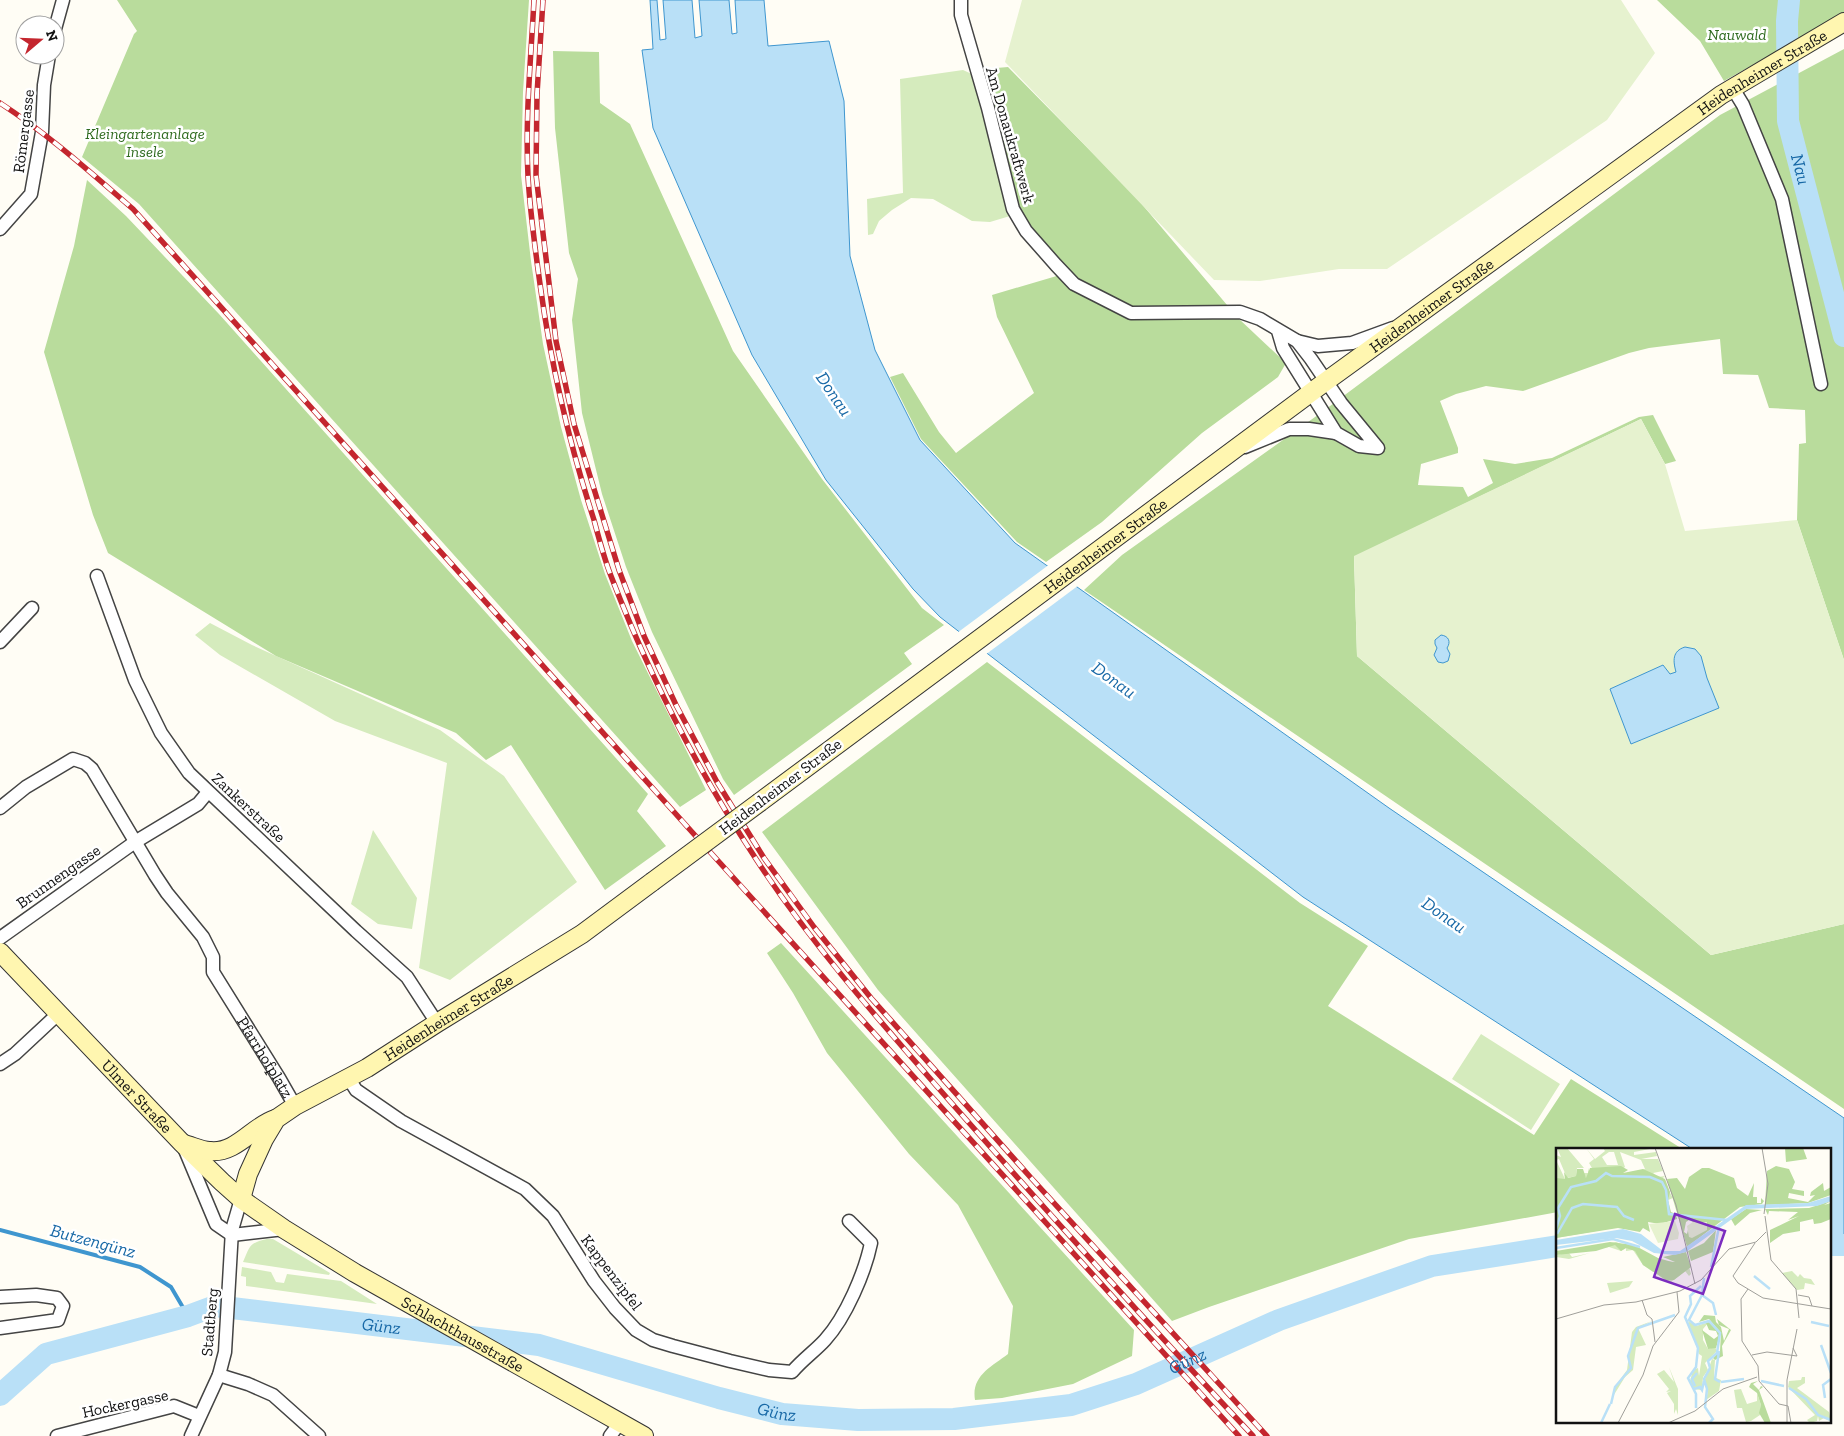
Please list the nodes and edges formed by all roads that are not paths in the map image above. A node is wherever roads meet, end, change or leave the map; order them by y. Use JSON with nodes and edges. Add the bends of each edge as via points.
{"nodes":[{"id":1,"x":62,"y":0,"type":"edge"},
{"id":2,"x":961,"y":0,"type":"edge"},
{"id":3,"x":58,"y":15,"type":"edge"},
{"id":4,"x":1844,"y":22,"type":"edge"},
{"id":5,"x":47,"y":65,"type":"edge"},
{"id":6,"x":1732,"y":87,"type":"junction"},
{"id":7,"x":0,"y":229,"type":"edge"},
{"id":8,"x":1404,"y":324,"type":"junction"},
{"id":9,"x":1278,"y":331,"type":"junction"},
{"id":10,"x":1296,"y":341,"type":"junction"},
{"id":11,"x":1325,"y":382,"type":"junction"},
{"id":12,"x":1821,"y":384,"type":"dead end"},
{"id":13,"x":1311,"y":392,"type":"junction"},
{"id":14,"x":1336,"y":433,"type":"junction"},
{"id":15,"x":1229,"y":454,"type":"junction"},
{"id":16,"x":97,"y":576,"type":"dead end"},
{"id":17,"x":32,"y":608,"type":"dead end"},
{"id":18,"x":0,"y":642,"type":"edge"},
{"id":19,"x":208,"y":792,"type":"junction"},
{"id":20,"x":0,"y":808,"type":"edge"},
{"id":21,"x":135,"y":842,"type":"junction"},
{"id":22,"x":0,"y":938,"type":"edge"},
{"id":23,"x":0,"y":952,"type":"edge"},
{"id":24,"x":59,"y":1013,"type":"junction"},
{"id":25,"x":437,"y":1023,"type":"junction"},
{"id":26,"x":0,"y":1064,"type":"edge"},
{"id":27,"x":367,"y":1068,"type":"joint"},
{"id":28,"x":349,"y":1079,"type":"junction"},
{"id":29,"x":295,"y":1106,"type":"junction"},
{"id":30,"x":276,"y":1119,"type":"junction"},
{"id":31,"x":182,"y":1143,"type":"junction"},
{"id":32,"x":241,"y":1199,"type":"junction"},
{"id":33,"x":849,"y":1221,"type":"dead end"},
{"id":34,"x":284,"y":1229,"type":"junction"},
{"id":35,"x":232,"y":1235,"type":"junction"},
{"id":36,"x":0,"y":1298,"type":"edge"},
{"id":37,"x":0,"y":1328,"type":"edge"},
{"id":38,"x":219,"y":1375,"type":"junction"},
{"id":39,"x":199,"y":1416,"type":"junction"},
{"id":40,"x":612,"y":1425,"type":"edge"},
{"id":41,"x":57,"y":1436,"type":"edge"},
{"id":42,"x":191,"y":1436,"type":"edge"},
{"id":43,"x":319,"y":1436,"type":"edge"},
{"id":44,"x":644,"y":1436,"type":"edge"}],
"edges":[{"from":1,"to":3,"type":"street"},
{"from":2,"to":9,"type":"street","name":"Am Donaukraftwerk","via":[[961,15],[1014,209],[1026,231],[1074,284],[1131,314],[1240,312],[1260,319]]},
{"from":4,"to":6,"type":"main road","name":"Heidenheimer Straße"},
{"from":5,"to":7,"type":"street","name":"Römergasse","via":[[42,132],[31,194]]},
{"from":6,"to":8,"type":"main road","name":"Heidenheimer Straße"},
{"from":6,"to":12,"type":"street","via":[[1743,105],[1782,199]]},
{"from":8,"to":10,"type":"street","via":[[1352,343],[1318,346]]},
{"from":8,"to":11,"type":"main road","name":"Heidenheimer Straße"},
{"from":9,"to":10,"type":"street","name":"Am Donaukraftwerk"},
{"from":9,"to":13,"type":"street","via":[[1283,348]]},
{"from":10,"to":11,"type":"street","name":"Am Donaukraftwerk","via":[[1312,359]]},
{"from":11,"to":13,"type":"main road","name":"Heidenheimer Straße"},
{"from":11,"to":14,"type":"street","name":"Am Donaukraftwerk","via":[[1378,448],[1359,446]]},
{"from":13,"to":14,"type":"street"},
{"from":13,"to":15,"type":"main road","name":"Heidenheimer Straße"},
{"from":14,"to":15,"type":"street","via":[[1289,429]]},
{"from":15,"to":25,"type":"main road","name":"Heidenheimer Straße","bridge":true,"via":[[582,934]]},
{"from":16,"to":19,"type":"street","name":"Zankerstraße","via":[[135,680],[162,733],[189,773]]},
{"from":17,"to":18,"type":"street"},
{"from":19,"to":21,"type":"street","name":"Brunnengasse","via":[[198,804]]},
{"from":19,"to":25,"type":"street","name":"Zankerstraße","via":[[407,976]]},
{"from":20,"to":21,"type":"street","name":"Pfarrhofplatz","via":[[26,787],[77,759],[100,780]]},
{"from":21,"to":22,"type":"street","name":"Brunnengasse"},
{"from":21,"to":29,"type":"street","name":"Pfarrhofplatz","via":[[167,893],[203,937],[213,957],[213,972]]},
{"from":23,"to":24,"type":"main road","name":"Ulmer Straße"},
{"from":24,"to":26,"type":"street"},
{"from":24,"to":31,"type":"main road","name":"Ulmer Straße"},
{"from":25,"to":27,"type":"main road","name":"Heidenheimer Straße"},
{"from":27,"to":28,"type":"main road","name":"Pfarrhofplatz"},
{"from":28,"to":29,"type":"main road","name":"Pfarrhofplatz"},
{"from":28,"to":33,"type":"street","name":"Kappenzipfel","via":[[356,1090],[412,1127],[525,1189],[554,1216],[594,1281],[615,1308],[636,1330],[653,1340],[769,1370],[792,1372],[826,1340],[855,1291],[868,1258],[871,1243]]},
{"from":29,"to":30,"type":"main road","name":"Pfarrhofplatz"},
{"from":30,"to":31,"type":"main road","via":[[222,1151]]},
{"from":30,"to":32,"type":"main road","name":"Pfarrhofplatz","via":[[248,1174]]},
{"from":31,"to":32,"type":"main road","name":"Ulmer Straße"},
{"from":31,"to":35,"type":"street","via":[[216,1224]]},
{"from":32,"to":34,"type":"main road","name":"Ulmer Straße"},
{"from":32,"to":35,"type":"street","name":"Stadtberg"},
{"from":34,"to":35,"type":"street"},
{"from":34,"to":40,"type":"main road","name":"Schlachthausstraße"},
{"from":35,"to":38,"type":"street","name":"Stadtberg","via":[[225,1341]]},
{"from":36,"to":37,"type":"street","via":[[36,1295],[57,1298],[63,1306],[58,1320]]},
{"from":38,"to":39,"type":"street","name":"Stadtberg"},
{"from":38,"to":43,"type":"street","via":[[273,1395]]},
{"from":39,"to":41,"type":"street","name":"Hockergasse","via":[[174,1406]]},
{"from":39,"to":42,"type":"street","name":"Stadtberg"},
{"from":40,"to":44,"type":"main road","name":"Schlachthausstraße"}]}
